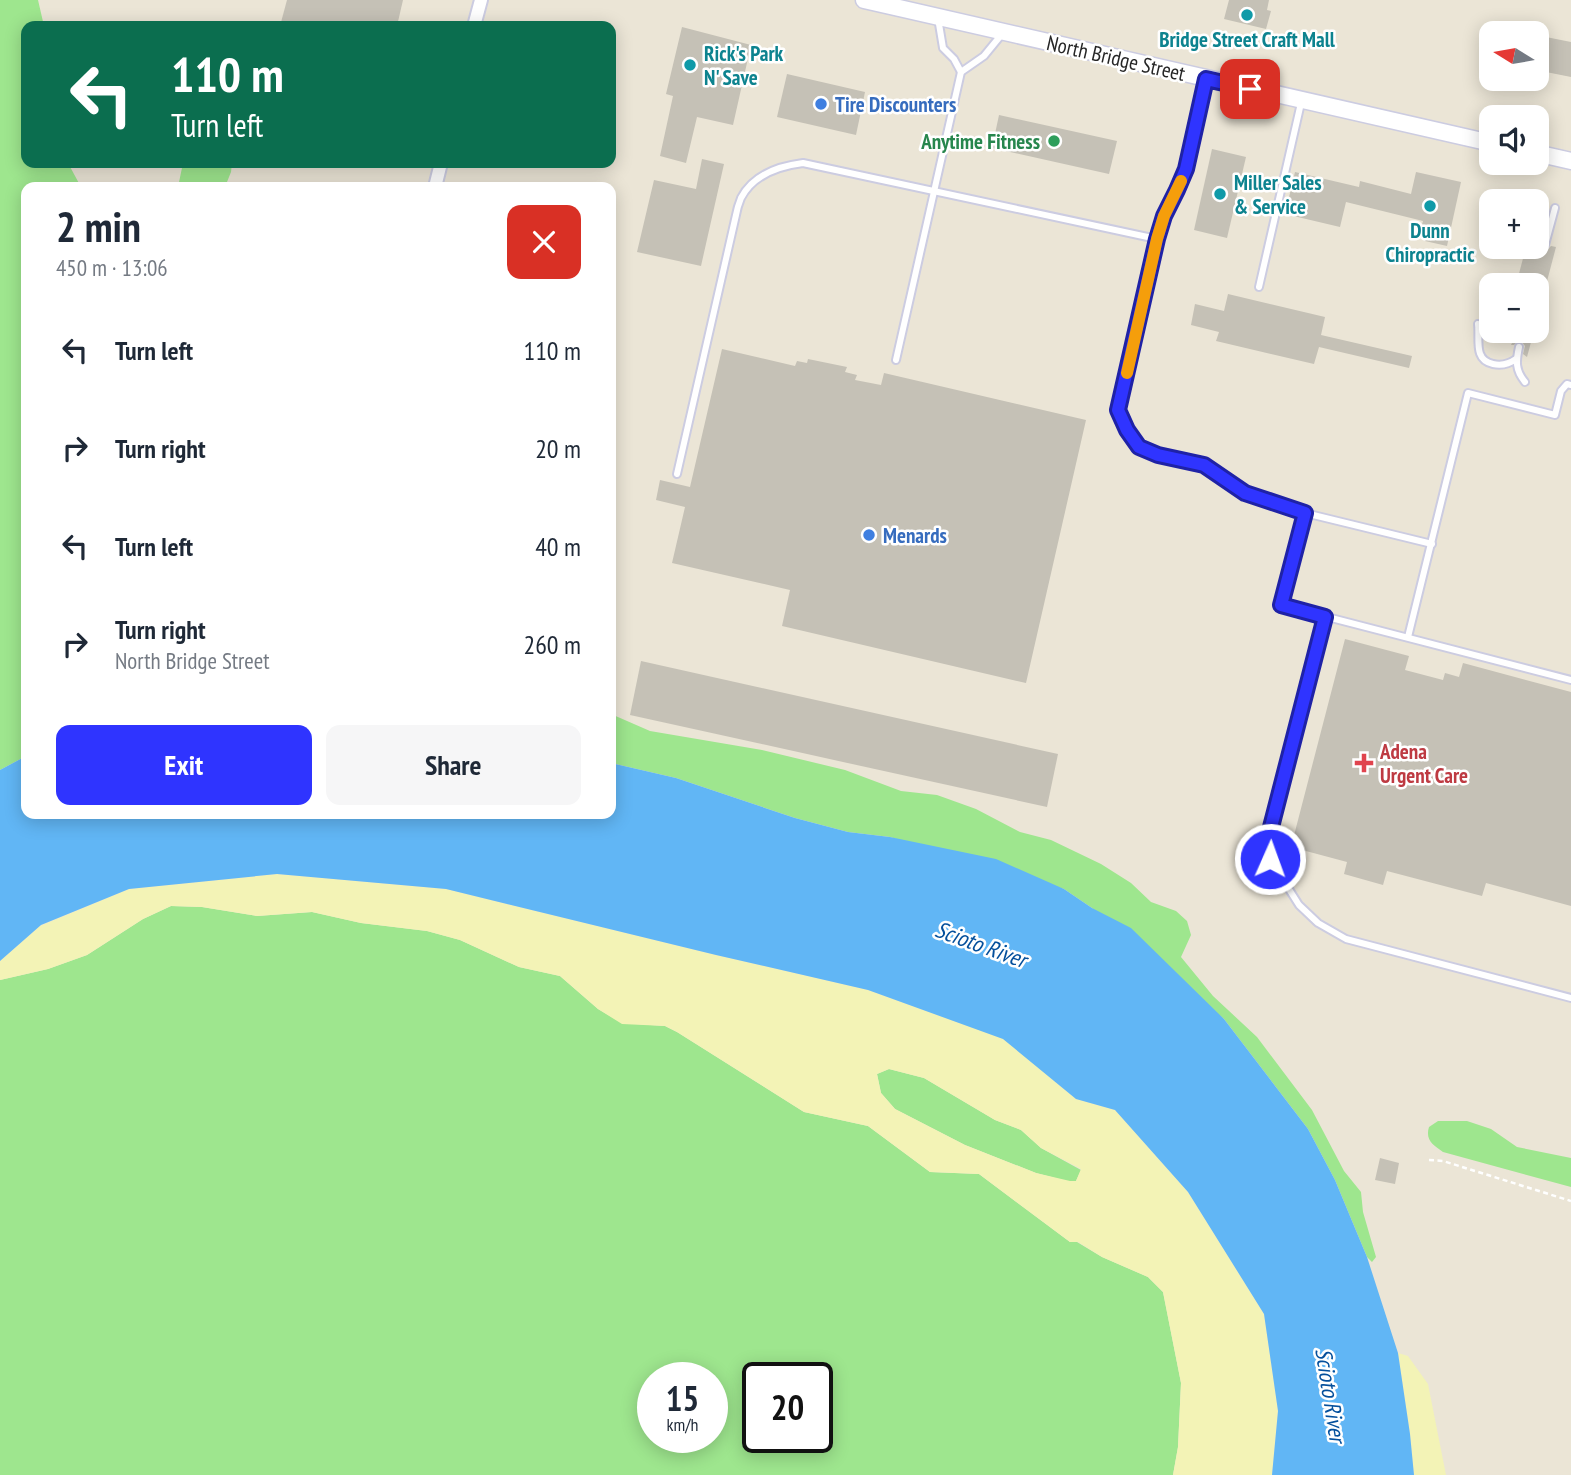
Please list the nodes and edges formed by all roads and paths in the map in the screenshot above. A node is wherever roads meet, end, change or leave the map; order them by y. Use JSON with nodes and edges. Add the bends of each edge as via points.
{"nodes":[{"id":1,"x":481,"y":0,"type":"edge"},
{"id":2,"x":864,"y":0,"type":"edge"},
{"id":3,"x":937,"y":16,"type":"junction"},
{"id":4,"x":475,"y":21,"type":"edge"},
{"id":5,"x":1003,"y":32,"type":"junction"},
{"id":6,"x":961,"y":72,"type":"junction"},
{"id":7,"x":1206,"y":79,"type":"junction"},
{"id":8,"x":1301,"y":101,"type":"junction"},
{"id":9,"x":1479,"y":140,"type":"edge"},
{"id":10,"x":1549,"y":156,"type":"edge"},
{"id":11,"x":1571,"y":161,"type":"edge"},
{"id":12,"x":934,"y":191,"type":"junction"},
{"id":13,"x":1555,"y":208,"type":"dead end"},
{"id":14,"x":1549,"y":230,"type":"edge"},
{"id":15,"x":1157,"y":239,"type":"junction"},
{"id":16,"x":1259,"y":287,"type":"dead end"},
{"id":17,"x":1478,"y":324,"type":"dead end"},
{"id":18,"x":1519,"y":347,"type":"dead end"},
{"id":19,"x":1516,"y":359,"type":"junction"},
{"id":20,"x":896,"y":360,"type":"dead end"},
{"id":21,"x":1525,"y":382,"type":"dead end"},
{"id":22,"x":1571,"y":385,"type":"edge"},
{"id":23,"x":677,"y":474,"type":"dead end"},
{"id":24,"x":1305,"y":513,"type":"junction"},
{"id":25,"x":1432,"y":544,"type":"junction"},
{"id":26,"x":1325,"y":617,"type":"junction"},
{"id":27,"x":1408,"y":637,"type":"junction"},
{"id":28,"x":1571,"y":680,"type":"edge"},
{"id":29,"x":1571,"y":998,"type":"edge"},
{"id":30,"x":1429,"y":1160,"type":"dead end"},
{"id":31,"x":1571,"y":1201,"type":"edge"}],
"edges":[{"from":1,"to":4,"type":"street"},
{"from":2,"to":3,"type":"main road","name":"North Bridge Street"},
{"from":3,"to":5,"type":"main road","name":"North Bridge Street"},
{"from":3,"to":6,"type":"lane","via":[[943,48]]},
{"from":5,"to":6,"type":"lane","via":[[984,56]]},
{"from":5,"to":7,"type":"main road","name":"North Bridge Street"},
{"from":6,"to":12,"type":"lane"},
{"from":7,"to":8,"type":"main road","name":"North Bridge Street"},
{"from":7,"to":15,"type":"lane","via":[[1186,169]]},
{"from":8,"to":9,"type":"main road","name":"North Bridge Street"},
{"from":8,"to":16,"type":"lane"},
{"from":10,"to":11,"type":"main road"},
{"from":12,"to":15,"type":"lane"},
{"from":12,"to":20,"type":"lane"},
{"from":12,"to":23,"type":"lane","via":[[803,163],[784,165],[751,186],[736,215]]},
{"from":13,"to":14,"type":"lane"},
{"from":15,"to":24,"type":"lane","via":[[1118,410],[1127,430],[1139,447],[1204,465],[1245,493]]},
{"from":17,"to":19,"type":"lane","via":[[1483,359],[1501,365]]},
{"from":18,"to":19,"type":"lane"},
{"from":19,"to":21,"type":"lane","via":[[1516,369]]},
{"from":22,"to":25,"type":"lane","via":[[1561,391],[1555,415],[1468,393]]},
{"from":24,"to":25,"type":"lane"},
{"from":24,"to":26,"type":"lane","via":[[1281,605]]},
{"from":25,"to":27,"type":"lane"},
{"from":26,"to":27,"type":"lane"},
{"from":26,"to":29,"type":"lane","via":[[1269,846],[1270,859],[1299,905],[1346,939]]},
{"from":27,"to":28,"type":"lane"},
{"from":30,"to":31,"type":"path"}]}
